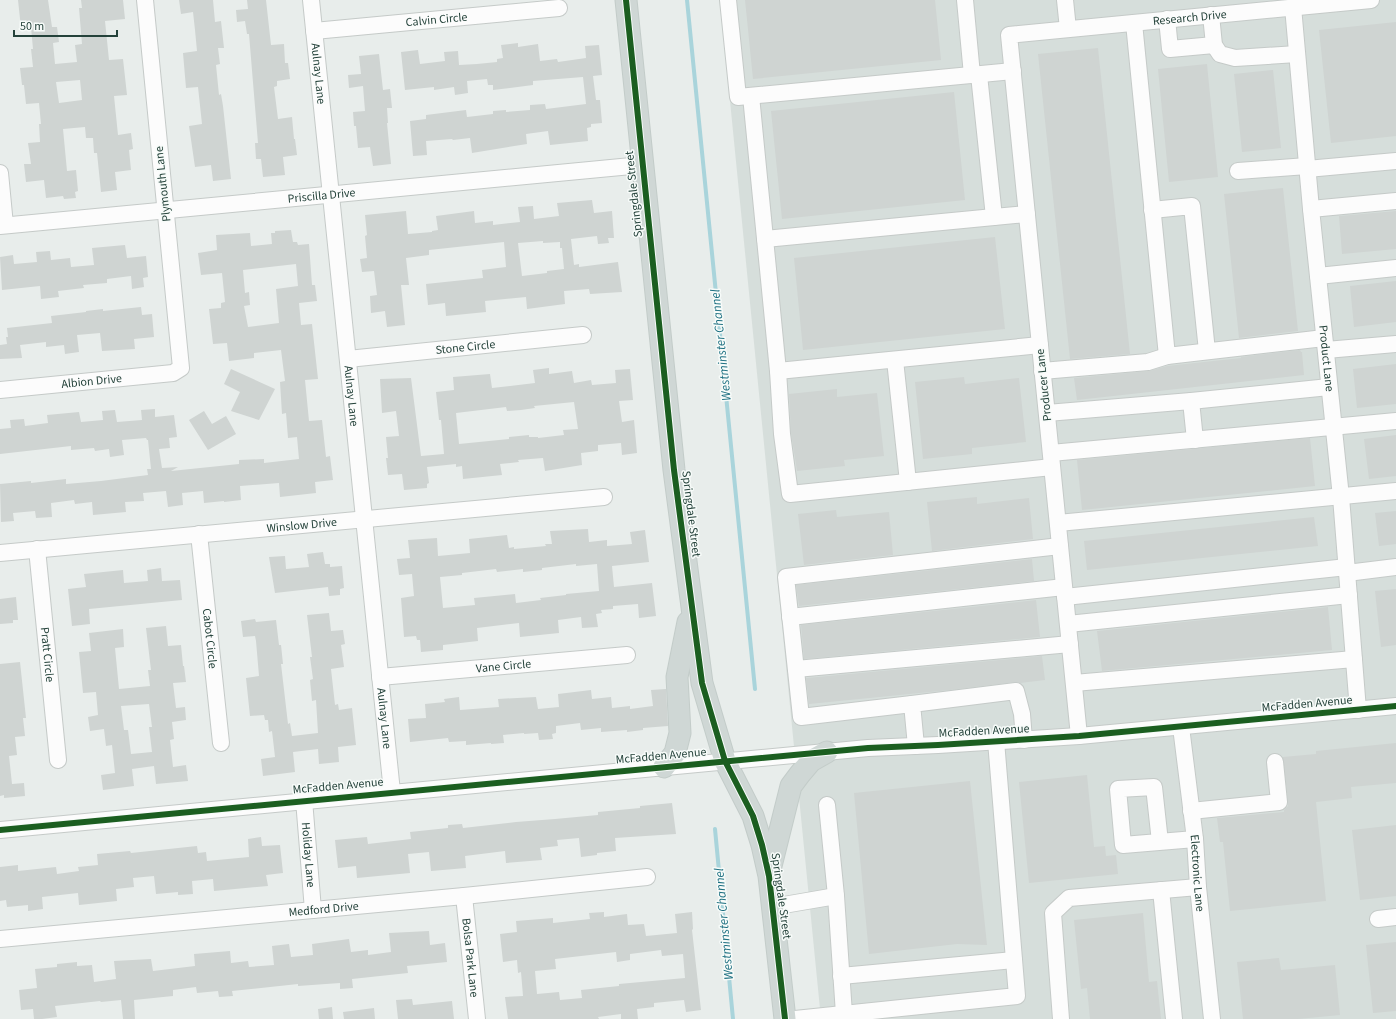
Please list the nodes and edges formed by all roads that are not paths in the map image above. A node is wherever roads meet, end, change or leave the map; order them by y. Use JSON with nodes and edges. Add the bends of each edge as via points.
{"nodes":[{"id":1,"x":146,"y":0,"type":"edge"},
{"id":2,"x":311,"y":0,"type":"edge"},
{"id":3,"x":626,"y":0,"type":"edge"},
{"id":4,"x":728,"y":0,"type":"edge"},
{"id":5,"x":965,"y":0,"type":"edge"},
{"id":6,"x":1065,"y":0,"type":"edge"},
{"id":7,"x":1371,"y":0,"type":"edge"},
{"id":8,"x":1340,"y":1,"type":"edge"},
{"id":9,"x":1263,"y":5,"type":"edge"},
{"id":10,"x":1293,"y":7,"type":"junction"},
{"id":11,"x":559,"y":8,"type":"dead end"},
{"id":12,"x":1211,"y":15,"type":"junction"},
{"id":13,"x":1167,"y":19,"type":"junction"},
{"id":14,"x":1134,"y":23,"type":"junction"},
{"id":15,"x":1068,"y":29,"type":"junction"},
{"id":16,"x":314,"y":31,"type":"junction"},
{"id":17,"x":1009,"y":35,"type":"joint"},
{"id":18,"x":1214,"y":45,"type":"junction"},
{"id":19,"x":1297,"y":54,"type":"junction"},
{"id":20,"x":1013,"y":71,"type":"junction"},
{"id":21,"x":976,"y":75,"type":"junction"},
{"id":22,"x":750,"y":96,"type":"junction"},
{"id":23,"x":1396,"y":160,"type":"edge"},
{"id":24,"x":642,"y":166,"type":"junction"},
{"id":25,"x":1307,"y":167,"type":"junction"},
{"id":26,"x":1238,"y":171,"type":"dead end"},
{"id":27,"x":0,"y":173,"type":"edge"},
{"id":28,"x":331,"y":194,"type":"junction"},
{"id":29,"x":1396,"y":201,"type":"edge"},
{"id":30,"x":1311,"y":209,"type":"junction"},
{"id":31,"x":166,"y":210,"type":"junction"},
{"id":32,"x":1152,"y":210,"type":"junction"},
{"id":33,"x":1027,"y":214,"type":"junction"},
{"id":34,"x":994,"y":218,"type":"junction"},
{"id":35,"x":3,"y":225,"type":"edge"},
{"id":36,"x":765,"y":239,"type":"junction"},
{"id":37,"x":1396,"y":268,"type":"edge"},
{"id":38,"x":1318,"y":276,"type":"junction"},
{"id":39,"x":583,"y":335,"type":"dead end"},
{"id":40,"x":1325,"y":344,"type":"junction"},
{"id":41,"x":1396,"y":344,"type":"edge"},
{"id":42,"x":1040,"y":345,"type":"junction"},
{"id":43,"x":1207,"y":351,"type":"junction"},
{"id":44,"x":1167,"y":356,"type":"junction"},
{"id":45,"x":348,"y":359,"type":"junction"},
{"id":46,"x":895,"y":360,"type":"junction"},
{"id":47,"x":181,"y":368,"type":"joint"},
{"id":48,"x":778,"y":371,"type":"junction"},
{"id":49,"x":1042,"y":371,"type":"junction"},
{"id":50,"x":1329,"y":387,"type":"junction"},
{"id":51,"x":0,"y":390,"type":"edge"},
{"id":52,"x":1191,"y":401,"type":"junction"},
{"id":53,"x":1047,"y":413,"type":"junction"},
{"id":54,"x":1396,"y":421,"type":"edge"},
{"id":55,"x":1334,"y":427,"type":"junction"},
{"id":56,"x":1195,"y":440,"type":"junction"},
{"id":57,"x":1052,"y":460,"type":"junction"},
{"id":58,"x":908,"y":482,"type":"junction"},
{"id":59,"x":1396,"y":490,"type":"edge"},
{"id":60,"x":604,"y":497,"type":"dead end"},
{"id":61,"x":1341,"y":497,"type":"junction"},
{"id":62,"x":364,"y":519,"type":"junction"},
{"id":63,"x":1058,"y":523,"type":"junction"},
{"id":64,"x":199,"y":534,"type":"junction"},
{"id":65,"x":1060,"y":546,"type":"junction"},
{"id":66,"x":37,"y":549,"type":"junction"},
{"id":67,"x":0,"y":553,"type":"edge"},
{"id":68,"x":1396,"y":568,"type":"edge"},
{"id":69,"x":1347,"y":570,"type":"junction"},
{"id":70,"x":1064,"y":592,"type":"junction"},
{"id":71,"x":1349,"y":595,"type":"junction"},
{"id":72,"x":691,"y":608,"type":"junction"},
{"id":73,"x":790,"y":617,"type":"junction"},
{"id":74,"x":1068,"y":624,"type":"junction"},
{"id":75,"x":1070,"y":644,"type":"junction"},
{"id":76,"x":627,"y":655,"type":"dead end"},
{"id":77,"x":1354,"y":659,"type":"junction"},
{"id":78,"x":796,"y":669,"type":"junction"},
{"id":79,"x":380,"y":677,"type":"junction"},
{"id":80,"x":1074,"y":683,"type":"junction"},
{"id":81,"x":912,"y":704,"type":"junction"},
{"id":82,"x":1396,"y":706,"type":"edge"},
{"id":83,"x":1358,"y":710,"type":"junction"},
{"id":84,"x":1181,"y":727,"type":"junction"},
{"id":85,"x":1079,"y":736,"type":"junction"},
{"id":86,"x":1024,"y":740,"type":"junction"},
{"id":87,"x":996,"y":741,"type":"junction"},
{"id":88,"x":221,"y":743,"type":"dead end"},
{"id":89,"x":916,"y":746,"type":"junction"},
{"id":90,"x":827,"y":752,"type":"junction"},
{"id":91,"x":58,"y":760,"type":"dead end"},
{"id":92,"x":725,"y":761,"type":"junction"},
{"id":93,"x":1275,"y":762,"type":"dead end"},
{"id":94,"x":664,"y":766,"type":"junction"},
{"id":95,"x":392,"y":792,"type":"junction"},
{"id":96,"x":304,"y":800,"type":"junction"},
{"id":97,"x":827,"y":805,"type":"dead end"},
{"id":98,"x":1191,"y":811,"type":"junction"},
{"id":99,"x":0,"y":830,"type":"edge"},
{"id":100,"x":1195,"y":839,"type":"junction"},
{"id":101,"x":1160,"y":842,"type":"dead end"},
{"id":102,"x":769,"y":876,"type":"junction"},
{"id":103,"x":647,"y":877,"type":"dead end"},
{"id":104,"x":1198,"y":887,"type":"junction"},
{"id":105,"x":1161,"y":890,"type":"junction"},
{"id":106,"x":464,"y":896,"type":"junction"},
{"id":107,"x":836,"y":896,"type":"junction"},
{"id":108,"x":772,"y":908,"type":"junction"},
{"id":109,"x":313,"y":910,"type":"junction"},
{"id":110,"x":1396,"y":917,"type":"edge"},
{"id":111,"x":1378,"y":919,"type":"dead end"},
{"id":112,"x":0,"y":939,"type":"edge"},
{"id":113,"x":1014,"y":960,"type":"junction"},
{"id":114,"x":841,"y":976,"type":"junction"},
{"id":115,"x":844,"y":1014,"type":"junction"},
{"id":116,"x":477,"y":1019,"type":"edge"},
{"id":117,"x":786,"y":1019,"type":"edge"},
{"id":118,"x":795,"y":1019,"type":"edge"},
{"id":119,"x":1061,"y":1019,"type":"edge"},
{"id":120,"x":1174,"y":1019,"type":"edge"},
{"id":121,"x":1212,"y":1019,"type":"edge"}],
"edges":[{"from":1,"to":31,"type":"street","name":"Plymouth Lane"},
{"from":2,"to":16,"type":"street","name":"Aulnay Lane"},
{"from":3,"to":24,"type":"main road","name":"Springdale Street"},
{"from":4,"to":22,"type":"street","via":[[738,97]]},
{"from":5,"to":21,"type":"street"},
{"from":6,"to":15,"type":"street"},
{"from":7,"to":8,"type":"street","name":"Research Drive"},
{"from":8,"to":10,"type":"street","name":"Research Drive"},
{"from":9,"to":10,"type":"street","name":"Research Drive"},
{"from":9,"to":12,"type":"street","name":"Research Drive"},
{"from":10,"to":19,"type":"street","name":"Product Lane"},
{"from":11,"to":16,"type":"street","name":"Calvin Circle"},
{"from":12,"to":13,"type":"street","name":"Research Drive"},
{"from":12,"to":18,"type":"street"},
{"from":13,"to":14,"type":"street","name":"Research Drive"},
{"from":13,"to":18,"type":"street","via":[[1170,49]]},
{"from":14,"to":15,"type":"street","name":"Research Drive"},
{"from":14,"to":32,"type":"street"},
{"from":15,"to":17,"type":"street","name":"Research Drive"},
{"from":16,"to":28,"type":"street","name":"Aulnay Lane"},
{"from":17,"to":20,"type":"street","name":"Producer Lane"},
{"from":18,"to":19,"type":"street","via":[[1220,54],[1235,58]]},
{"from":19,"to":25,"type":"street","name":"Product Lane"},
{"from":20,"to":21,"type":"street"},
{"from":20,"to":33,"type":"street","name":"Producer Lane"},
{"from":21,"to":22,"type":"street"},
{"from":21,"to":34,"type":"street"},
{"from":22,"to":36,"type":"street"},
{"from":23,"to":25,"type":"street"},
{"from":24,"to":28,"type":"street","name":"Priscilla Drive"},
{"from":24,"to":72,"type":"main road","name":"Springdale Street"},
{"from":25,"to":26,"type":"street"},
{"from":25,"to":30,"type":"street","name":"Product Lane"},
{"from":27,"to":35,"type":"street"},
{"from":28,"to":31,"type":"street","name":"Priscilla Drive"},
{"from":28,"to":45,"type":"street","name":"Aulnay Lane"},
{"from":29,"to":30,"type":"street"},
{"from":30,"to":38,"type":"street","name":"Product Lane"},
{"from":31,"to":35,"type":"street","name":"Priscilla Drive"},
{"from":31,"to":47,"type":"street","name":"Plymouth Lane"},
{"from":32,"to":43,"type":"street","via":[[1192,206]]},
{"from":32,"to":44,"type":"street"},
{"from":33,"to":34,"type":"street"},
{"from":33,"to":42,"type":"street","name":"Producer Lane"},
{"from":34,"to":36,"type":"street"},
{"from":36,"to":48,"type":"street"},
{"from":37,"to":38,"type":"street"},
{"from":38,"to":40,"type":"street","name":"Product Lane"},
{"from":39,"to":45,"type":"street","name":"Stone Circle"},
{"from":40,"to":41,"type":"street"},
{"from":40,"to":43,"type":"street"},
{"from":40,"to":50,"type":"street","name":"Product Lane"},
{"from":42,"to":46,"type":"street"},
{"from":42,"to":49,"type":"street","name":"Producer Lane"},
{"from":43,"to":44,"type":"street"},
{"from":44,"to":49,"type":"street","via":[[1148,362]]},
{"from":45,"to":62,"type":"street","name":"Aulnay Lane"},
{"from":46,"to":48,"type":"street"},
{"from":46,"to":58,"type":"street"},
{"from":47,"to":51,"type":"street","name":"Albion Drive","via":[[173,373]]},
{"from":48,"to":58,"type":"street","via":[[782,434],[790,494]]},
{"from":49,"to":53,"type":"street","name":"Producer Lane"},
{"from":50,"to":52,"type":"street"},
{"from":50,"to":55,"type":"street","name":"Product Lane"},
{"from":52,"to":53,"type":"street"},
{"from":52,"to":56,"type":"street"},
{"from":53,"to":57,"type":"street","name":"Producer Lane"},
{"from":54,"to":55,"type":"street"},
{"from":55,"to":56,"type":"street"},
{"from":55,"to":61,"type":"street","name":"Product Lane"},
{"from":56,"to":57,"type":"street"},
{"from":57,"to":58,"type":"street"},
{"from":57,"to":63,"type":"street","name":"Producer Lane"},
{"from":59,"to":61,"type":"street"},
{"from":60,"to":62,"type":"street","name":"Winslow Drive"},
{"from":61,"to":63,"type":"street"},
{"from":61,"to":69,"type":"street","name":"Product Lane"},
{"from":62,"to":64,"type":"street","name":"Winslow Drive"},
{"from":62,"to":79,"type":"street","name":"Aulnay Lane"},
{"from":63,"to":65,"type":"street","name":"Producer Lane"},
{"from":64,"to":66,"type":"street","name":"Winslow Drive"},
{"from":64,"to":88,"type":"street","name":"Cabot Circle"},
{"from":65,"to":70,"type":"street","name":"Producer Lane"},
{"from":65,"to":73,"type":"street","via":[[786,577]]},
{"from":66,"to":67,"type":"street","name":"Winslow Drive"},
{"from":66,"to":91,"type":"street","name":"Pratt Circle"},
{"from":68,"to":69,"type":"street"},
{"from":69,"to":70,"type":"street"},
{"from":69,"to":71,"type":"street","name":"Product Lane"},
{"from":70,"to":73,"type":"street"},
{"from":70,"to":74,"type":"street","name":"Producer Lane"},
{"from":71,"to":74,"type":"street"},
{"from":71,"to":77,"type":"street","name":"Product Lane"},
{"from":72,"to":92,"type":"main road","name":"Springdale Street","via":[[702,683]]},
{"from":72,"to":94,"type":"main road","via":[[677,677],[680,733],[675,753]]},
{"from":73,"to":78,"type":"street"},
{"from":74,"to":75,"type":"street","name":"Producer Lane"},
{"from":75,"to":78,"type":"street"},
{"from":75,"to":80,"type":"street","name":"Producer Lane"},
{"from":76,"to":79,"type":"street","name":"Vane Circle"},
{"from":77,"to":80,"type":"street"},
{"from":77,"to":83,"type":"street","name":"Product Lane"},
{"from":78,"to":81,"type":"street","via":[[801,717]]},
{"from":79,"to":95,"type":"street","name":"Aulnay Lane"},
{"from":80,"to":85,"type":"street","name":"Producer Lane"},
{"from":81,"to":86,"type":"street","via":[[1016,691],[1022,714]]},
{"from":81,"to":89,"type":"street"},
{"from":82,"to":83,"type":"street","name":"McFadden Avenue"},
{"from":83,"to":84,"type":"street","name":"McFadden Avenue"},
{"from":84,"to":85,"type":"street","name":"McFadden Avenue"},
{"from":84,"to":98,"type":"street","name":"Electronic Lane"},
{"from":85,"to":86,"type":"street","name":"McFadden Avenue"},
{"from":86,"to":87,"type":"street","name":"McFadden Avenue"},
{"from":87,"to":89,"type":"street","name":"McFadden Avenue"},
{"from":87,"to":113,"type":"street"},
{"from":89,"to":90,"type":"street","name":"McFadden Avenue"},
{"from":90,"to":92,"type":"street","name":"McFadden Avenue"},
{"from":90,"to":102,"type":"main road","via":[[811,761],[791,786]]},
{"from":92,"to":94,"type":"street","name":"McFadden Avenue"},
{"from":92,"to":102,"type":"main road","name":"Springdale Street","via":[[753,816]]},
{"from":93,"to":98,"type":"street","via":[[1279,802]]},
{"from":94,"to":95,"type":"street","name":"McFadden Avenue"},
{"from":95,"to":96,"type":"street","name":"McFadden Avenue"},
{"from":96,"to":99,"type":"street","name":"McFadden Avenue"},
{"from":96,"to":109,"type":"street","name":"Holiday Lane"},
{"from":97,"to":107,"type":"street"},
{"from":98,"to":100,"type":"street","name":"Electronic Lane"},
{"from":100,"to":101,"type":"street"},
{"from":100,"to":104,"type":"street","name":"Electronic Lane"},
{"from":102,"to":108,"type":"main road","name":"Springdale Street"},
{"from":103,"to":106,"type":"street","name":"Medford Drive"},
{"from":104,"to":105,"type":"street"},
{"from":104,"to":121,"type":"street","name":"Electronic Lane"},
{"from":105,"to":119,"type":"street","via":[[1069,898],[1053,913]]},
{"from":105,"to":120,"type":"street"},
{"from":106,"to":109,"type":"street","name":"Medford Drive"},
{"from":106,"to":116,"type":"street","name":"Bolsa Park Lane"},
{"from":107,"to":108,"type":"street"},
{"from":107,"to":114,"type":"street"},
{"from":108,"to":117,"type":"main road","name":"Springdale Street"},
{"from":109,"to":112,"type":"street","name":"Medford Drive"},
{"from":110,"to":111,"type":"street"},
{"from":113,"to":114,"type":"street"},
{"from":113,"to":115,"type":"street","via":[[1016,996]]},
{"from":114,"to":115,"type":"street"},
{"from":115,"to":118,"type":"street"}]}
